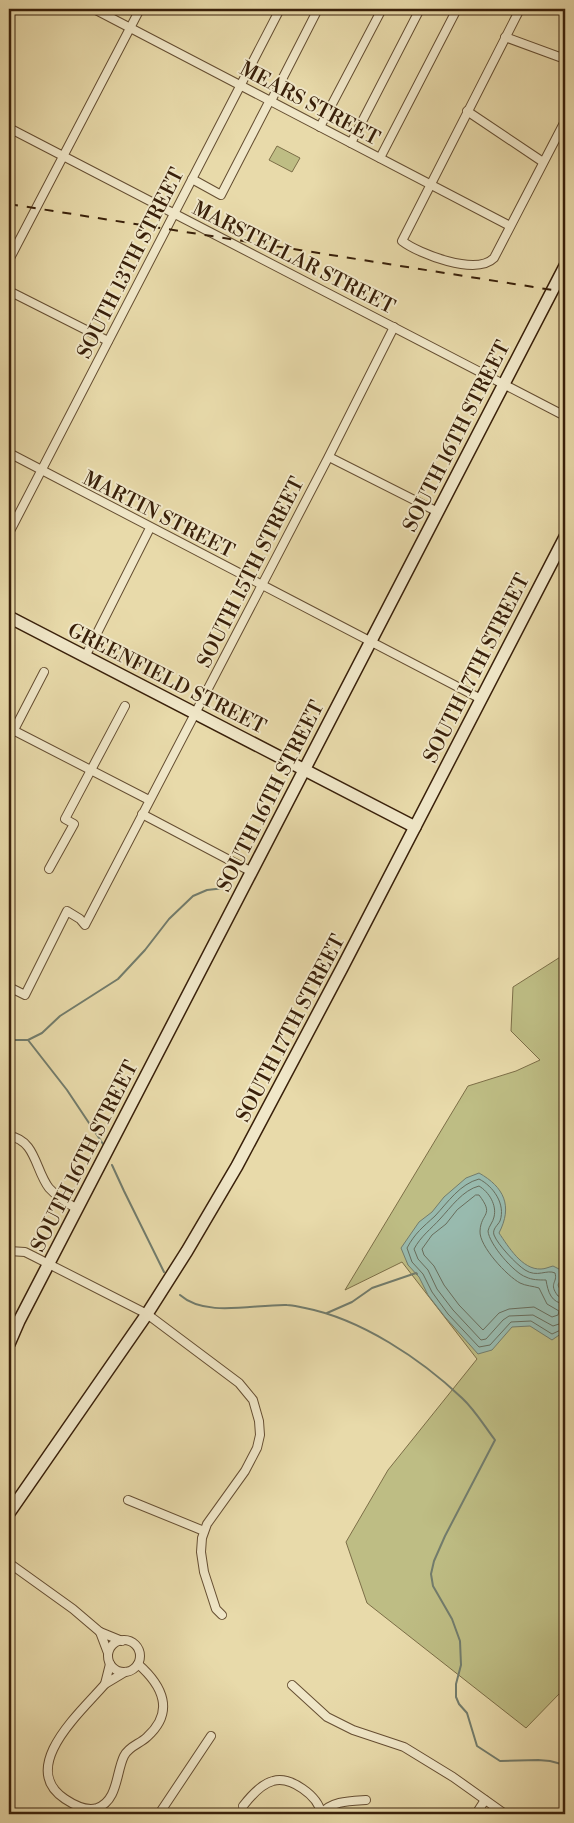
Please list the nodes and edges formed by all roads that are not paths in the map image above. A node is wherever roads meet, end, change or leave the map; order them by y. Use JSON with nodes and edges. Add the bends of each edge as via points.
{"nodes":[{"id":1,"x":94,"y":9,"type":"edge"},
{"id":2,"x":140,"y":9,"type":"edge"},
{"id":3,"x":280,"y":9,"type":"edge"},
{"id":4,"x":318,"y":9,"type":"edge"},
{"id":5,"x":382,"y":9,"type":"edge"},
{"id":6,"x":420,"y":9,"type":"edge"},
{"id":7,"x":457,"y":9,"type":"edge"},
{"id":8,"x":520,"y":9,"type":"edge"},
{"id":9,"x":130,"y":28,"type":"junction"},
{"id":10,"x":505,"y":37,"type":"junction"},
{"id":11,"x":565,"y":60,"type":"edge"},
{"id":12,"x":240,"y":84,"type":"junction"},
{"id":13,"x":270,"y":101,"type":"junction"},
{"id":14,"x":467,"y":111,"type":"junction"},
{"id":15,"x":565,"y":121,"type":"edge"},
{"id":16,"x":320,"y":127,"type":"junction"},
{"id":17,"x":9,"y":128,"type":"edge"},
{"id":18,"x":351,"y":143,"type":"junction"},
{"id":19,"x":64,"y":156,"type":"junction"},
{"id":20,"x":380,"y":158,"type":"junction"},
{"id":21,"x":543,"y":162,"type":"junction"},
{"id":22,"x":192,"y":179,"type":"junction"},
{"id":23,"x":429,"y":184,"type":"junction"},
{"id":24,"x":174,"y":214,"type":"junction"},
{"id":25,"x":510,"y":226,"type":"junction"},
{"id":26,"x":9,"y":260,"type":"edge"},
{"id":27,"x":565,"y":266,"type":"edge"},
{"id":28,"x":9,"y":292,"type":"edge"},
{"id":29,"x":394,"y":327,"type":"junction"},
{"id":30,"x":108,"y":342,"type":"junction"},
{"id":31,"x":504,"y":384,"type":"junction"},
{"id":32,"x":565,"y":416,"type":"edge"},
{"id":33,"x":9,"y":454,"type":"edge"},
{"id":34,"x":328,"y":457,"type":"junction"},
{"id":35,"x":41,"y":471,"type":"junction"},
{"id":36,"x":438,"y":512,"type":"junction"},
{"id":37,"x":150,"y":528,"type":"junction"},
{"id":38,"x":9,"y":533,"type":"edge"},
{"id":39,"x":565,"y":537,"type":"edge"},
{"id":40,"x":261,"y":585,"type":"junction"},
{"id":41,"x":9,"y":617,"type":"edge"},
{"id":42,"x":372,"y":641,"type":"junction"},
{"id":43,"x":85,"y":657,"type":"junction"},
{"id":44,"x":44,"y":672,"type":"dead end"},
{"id":45,"x":482,"y":699,"type":"junction"},
{"id":46,"x":125,"y":706,"type":"dead end"},
{"id":47,"x":196,"y":714,"type":"junction"},
{"id":48,"x":11,"y":729,"type":"edge"},
{"id":49,"x":304,"y":770,"type":"junction"},
{"id":50,"x":92,"y":771,"type":"junction"},
{"id":51,"x":149,"y":800,"type":"junction"},
{"id":52,"x":142,"y":814,"type":"junction"},
{"id":53,"x":415,"y":827,"type":"junction"},
{"id":54,"x":49,"y":869,"type":"dead end"},
{"id":55,"x":252,"y":872,"type":"junction"},
{"id":56,"x":9,"y":987,"type":"edge"},
{"id":57,"x":9,"y":1136,"type":"edge"},
{"id":58,"x":78,"y":1209,"type":"junction"},
{"id":59,"x":9,"y":1251,"type":"edge"},
{"id":60,"x":49,"y":1264,"type":"junction"},
{"id":61,"x":147,"y":1314,"type":"junction"},
{"id":62,"x":9,"y":1344,"type":"edge"},
{"id":63,"x":128,"y":1500,"type":"dead end"},
{"id":64,"x":9,"y":1513,"type":"edge"},
{"id":65,"x":204,"y":1531,"type":"junction"},
{"id":66,"x":9,"y":1563,"type":"edge"},
{"id":67,"x":222,"y":1615,"type":"dead end"},
{"id":68,"x":100,"y":1632,"type":"junction"},
{"id":69,"x":122,"y":1641,"type":"junction"},
{"id":70,"x":108,"y":1653,"type":"junction"},
{"id":71,"x":110,"y":1664,"type":"junction"},
{"id":72,"x":138,"y":1664,"type":"junction"},
{"id":73,"x":125,"y":1672,"type":"junction"},
{"id":74,"x":105,"y":1684,"type":"junction"},
{"id":75,"x":292,"y":1685,"type":"dead end"},
{"id":76,"x":210,"y":1736,"type":"dead end"},
{"id":77,"x":366,"y":1800,"type":"dead end"},
{"id":78,"x":486,"y":1800,"type":"junction"},
{"id":79,"x":243,"y":1806,"type":"dead end"},
{"id":80,"x":159,"y":1814,"type":"edge"},
{"id":81,"x":321,"y":1814,"type":"edge"},
{"id":82,"x":476,"y":1814,"type":"edge"},
{"id":83,"x":506,"y":1814,"type":"edge"}],
"edges":[{"from":1,"to":9,"type":"street","name":"MEARS STREET"},
{"from":2,"to":9,"type":"street"},
{"from":3,"to":12,"type":"street","name":"SOUTH 13TH STREET"},
{"from":4,"to":13,"type":"street"},
{"from":5,"to":16,"type":"street"},
{"from":6,"to":18,"type":"street"},
{"from":7,"to":20,"type":"street"},
{"from":8,"to":10,"type":"street"},
{"from":9,"to":12,"type":"street","name":"MEARS STREET"},
{"from":9,"to":19,"type":"street"},
{"from":10,"to":11,"type":"street"},
{"from":10,"to":14,"type":"street"},
{"from":12,"to":13,"type":"street","name":"MEARS STREET"},
{"from":12,"to":22,"type":"street","name":"SOUTH 13TH STREET"},
{"from":13,"to":16,"type":"street","name":"MEARS STREET"},
{"from":13,"to":22,"type":"street","via":[[221,195]]},
{"from":14,"to":21,"type":"street"},
{"from":14,"to":23,"type":"street"},
{"from":15,"to":21,"type":"street"},
{"from":16,"to":18,"type":"street","name":"MEARS STREET"},
{"from":17,"to":19,"type":"street","name":"MARSTELLAR STREET"},
{"from":18,"to":20,"type":"street","name":"MEARS STREET"},
{"from":19,"to":24,"type":"street","name":"MARSTELLAR STREET"},
{"from":19,"to":26,"type":"street"},
{"from":20,"to":23,"type":"street","name":"MEARS STREET"},
{"from":21,"to":25,"type":"street"},
{"from":22,"to":24,"type":"street","name":"SOUTH 13TH STREET"},
{"from":23,"to":25,"type":"street","name":"MEARS STREET"},
{"from":23,"to":25,"type":"street","via":[[403,237],[405,243],[455,263],[486,264],[494,258]]},
{"from":24,"to":29,"type":"street","name":"MARSTELLAR STREET"},
{"from":24,"to":30,"type":"street","name":"SOUTH 13TH STREET"},
{"from":27,"to":31,"type":"main road","name":"SOUTH 16TH STREET"},
{"from":28,"to":30,"type":"street"},
{"from":29,"to":31,"type":"street","name":"MARSTELLAR STREET"},
{"from":29,"to":34,"type":"street","name":"SOUTH 15TH STREET"},
{"from":30,"to":35,"type":"street","name":"SOUTH 13TH STREET"},
{"from":31,"to":32,"type":"street","name":"MARSTELLAR STREET"},
{"from":31,"to":36,"type":"main road","name":"SOUTH 16TH STREET"},
{"from":33,"to":35,"type":"street","name":"MARTIN STREET"},
{"from":34,"to":36,"type":"street"},
{"from":34,"to":40,"type":"street","name":"SOUTH 15TH STREET"},
{"from":35,"to":37,"type":"street","name":"MARTIN STREET"},
{"from":35,"to":38,"type":"street","name":"SOUTH 13TH STREET"},
{"from":36,"to":42,"type":"main road","name":"SOUTH 16TH STREET"},
{"from":37,"to":40,"type":"street","name":"MARTIN STREET"},
{"from":37,"to":43,"type":"street"},
{"from":39,"to":45,"type":"main road","name":"SOUTH 17TH STREET"},
{"from":40,"to":42,"type":"street","name":"MARTIN STREET"},
{"from":40,"to":47,"type":"street","name":"SOUTH 15TH STREET"},
{"from":41,"to":43,"type":"main road","name":"GREENFIELD STREET"},
{"from":42,"to":45,"type":"street","name":"MARTIN STREET"},
{"from":42,"to":49,"type":"main road","name":"SOUTH 16TH STREET"},
{"from":43,"to":47,"type":"main road","name":"GREENFIELD STREET"},
{"from":44,"to":48,"type":"street"},
{"from":45,"to":53,"type":"main road","name":"SOUTH 17TH STREET"},
{"from":46,"to":50,"type":"street"},
{"from":47,"to":49,"type":"main road","name":"GREENFIELD STREET"},
{"from":47,"to":51,"type":"street","name":"SOUTH 15TH STREET"},
{"from":48,"to":50,"type":"street"},
{"from":49,"to":53,"type":"main road","name":"GREENFIELD STREET"},
{"from":49,"to":55,"type":"main road","name":"SOUTH 16TH STREET"},
{"from":50,"to":51,"type":"street"},
{"from":50,"to":54,"type":"street","via":[[66,819],[74,824]]},
{"from":51,"to":52,"type":"street","name":"SOUTH 15TH STREET"},
{"from":52,"to":55,"type":"street"},
{"from":52,"to":56,"type":"street","name":"SOUTH 15TH STREET","via":[[85,924],[67,911],[25,995]]},
{"from":53,"to":61,"type":"main road","name":"SOUTH 17TH STREET","via":[[258,1130]]},
{"from":55,"to":58,"type":"main road","name":"SOUTH 16TH STREET"},
{"from":57,"to":58,"type":"street","via":[[28,1146],[49,1188]]},
{"from":58,"to":60,"type":"main road","name":"SOUTH 16TH STREET"},
{"from":59,"to":60,"type":"street","via":[[25,1252]]},
{"from":60,"to":61,"type":"street"},
{"from":60,"to":62,"type":"main road","name":"SOUTH 16TH STREET"},
{"from":61,"to":64,"type":"main road","name":"SOUTH 17TH STREET"},
{"from":61,"to":65,"type":"street","via":[[239,1383],[257,1410],[260,1435],[257,1448]]},
{"from":63,"to":65,"type":"street"},
{"from":65,"to":67,"type":"street","via":[[201,1552],[204,1572],[216,1609]]},
{"from":66,"to":68,"type":"street"},
{"from":68,"to":69,"type":"street"},
{"from":68,"to":70,"type":"street"},
{"from":69,"to":70,"type":"street","via":[[112,1646]]},
{"from":69,"to":72,"type":"street","via":[[132,1642],[138,1648]]},
{"from":70,"to":71,"type":"street"},
{"from":71,"to":73,"type":"street"},
{"from":71,"to":74,"type":"street"},
{"from":72,"to":73,"type":"street"},
{"from":72,"to":74,"type":"street","via":[[160,1691],[164,1715],[156,1728],[125,1754],[113,1792],[105,1804],[85,1808],[67,1801],[57,1792],[49,1776],[50,1760],[61,1734]]},
{"from":73,"to":74,"type":"street"},
{"from":75,"to":78,"type":"street","via":[[327,1717],[353,1730],[404,1747]]},
{"from":76,"to":80,"type":"street"},
{"from":77,"to":81,"type":"street","via":[[333,1805]]},
{"from":78,"to":82,"type":"street"},
{"from":78,"to":83,"type":"street"},
{"from":79,"to":81,"type":"street","via":[[268,1783],[282,1781],[306,1792],[320,1807]]}]}
